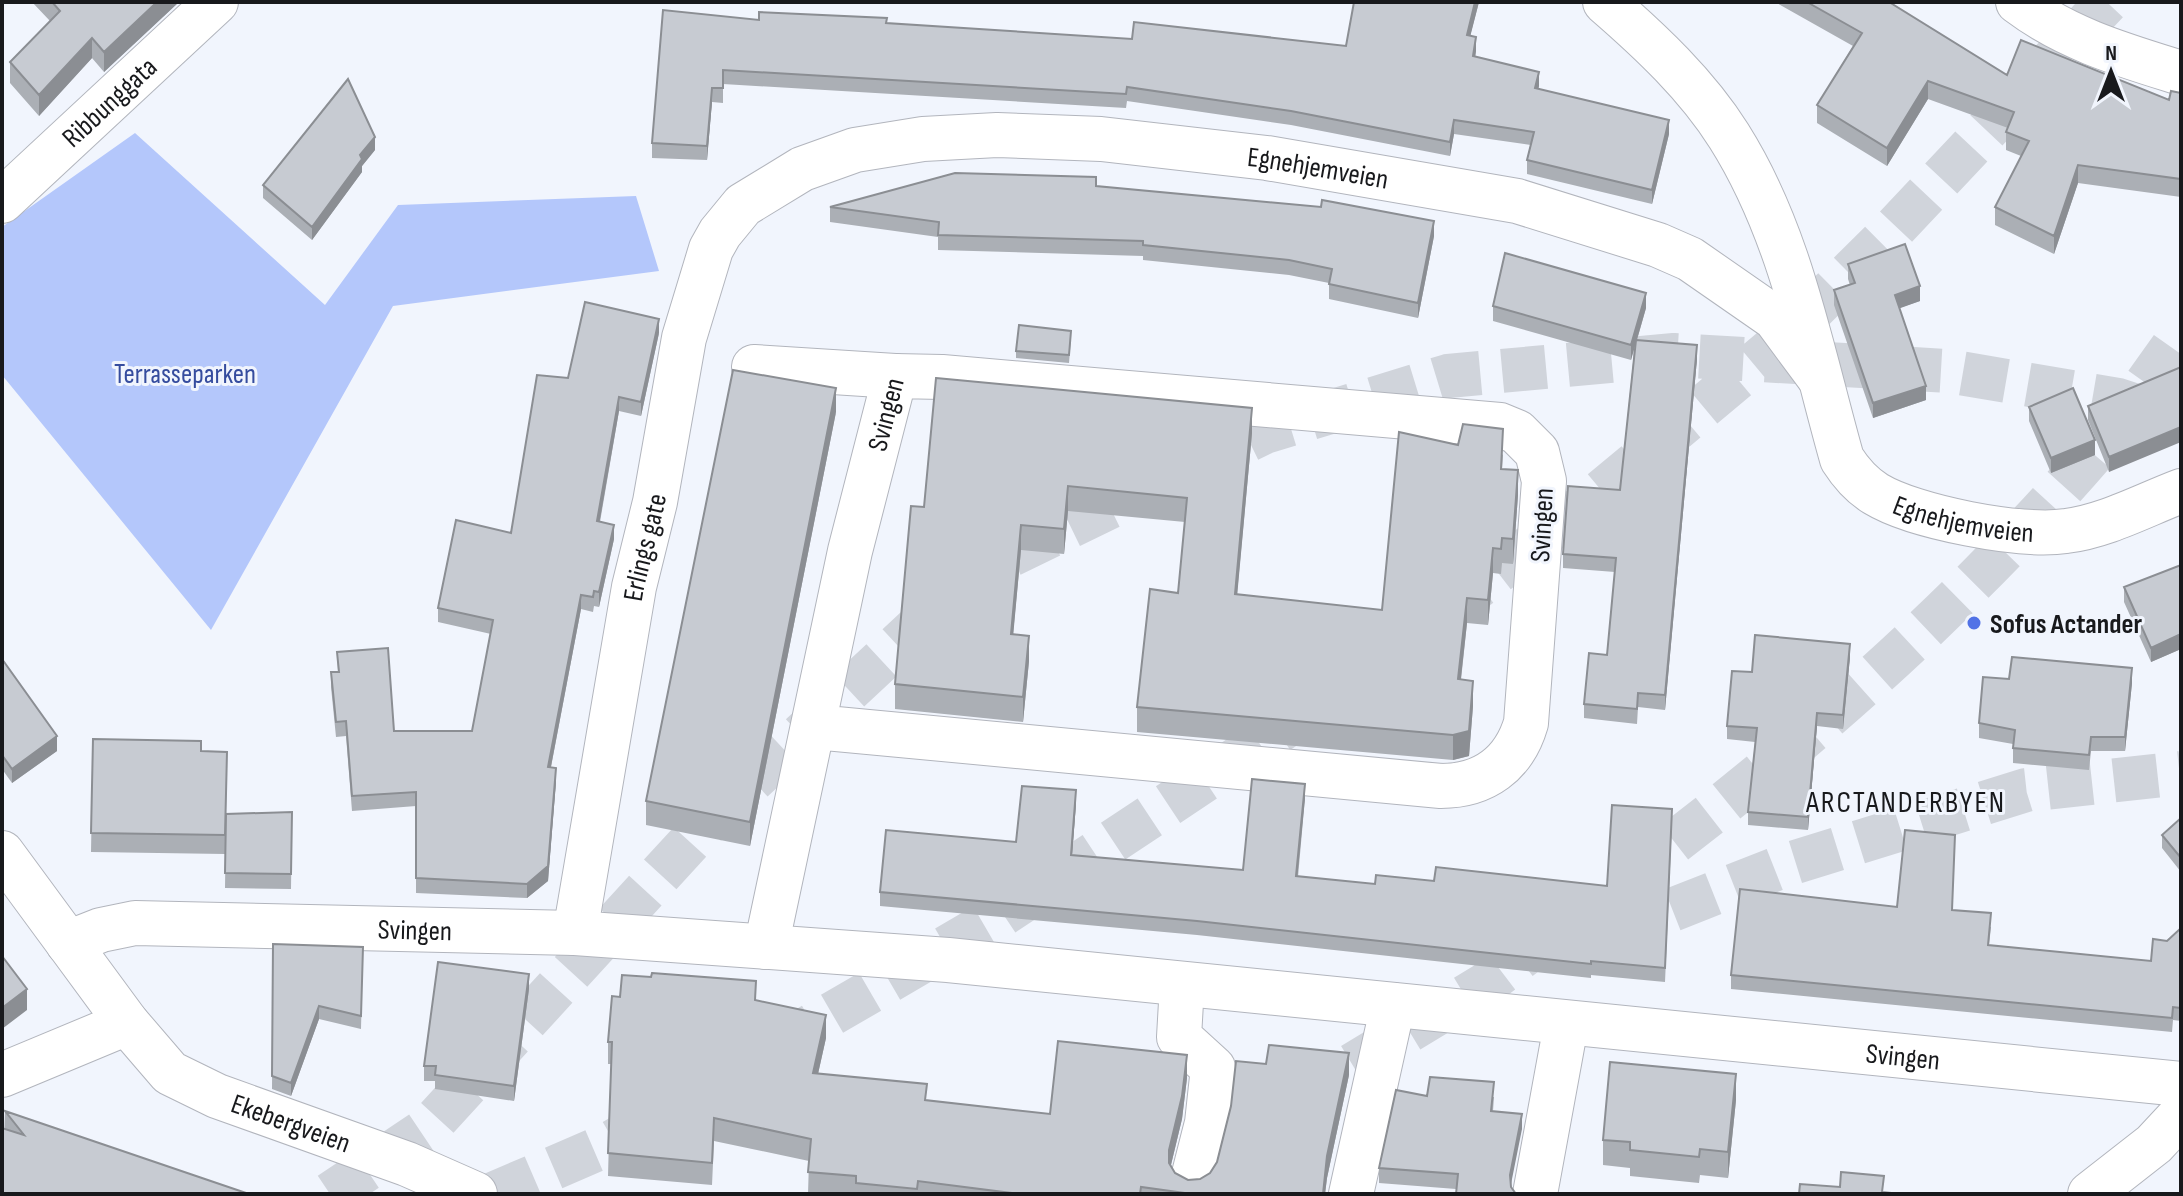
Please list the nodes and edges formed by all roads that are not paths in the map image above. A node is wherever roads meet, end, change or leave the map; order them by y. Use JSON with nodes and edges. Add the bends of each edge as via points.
{"nodes":[{"id":1,"x":216,"y":2,"type":"edge"},
{"id":2,"x":1605,"y":2,"type":"edge"},
{"id":3,"x":2018,"y":2,"type":"edge"},
{"id":4,"x":2181,"y":73,"type":"edge"},
{"id":5,"x":768,"y":187,"type":"joint"},
{"id":6,"x":2,"y":201,"type":"edge"},
{"id":7,"x":754,"y":367,"type":"dead end"},
{"id":8,"x":895,"y":376,"type":"junction"},
{"id":9,"x":1818,"y":376,"type":"junction"},
{"id":10,"x":2181,"y":491,"type":"edge"},
{"id":11,"x":815,"y":727,"type":"junction"},
{"id":12,"x":2,"y":853,"type":"edge"},
{"id":13,"x":575,"y":933,"type":"junction"},
{"id":14,"x":68,"y":943,"type":"junction"},
{"id":15,"x":766,"y":947,"type":"junction"},
{"id":16,"x":1182,"y":985,"type":"junction"},
{"id":17,"x":1393,"y":1005,"type":"junction"},
{"id":18,"x":127,"y":1023,"type":"junction"},
{"id":19,"x":1566,"y":1025,"type":"junction"},
{"id":20,"x":2,"y":1075,"type":"edge"},
{"id":21,"x":2181,"y":1084,"type":"edge"},
{"id":22,"x":2181,"y":1115,"type":"edge"},
{"id":23,"x":1193,"y":1178,"type":"edge"},
{"id":24,"x":475,"y":1194,"type":"edge"},
{"id":25,"x":1351,"y":1194,"type":"edge"},
{"id":26,"x":1535,"y":1194,"type":"edge"},
{"id":27,"x":2090,"y":1194,"type":"edge"}],
"edges":[{"from":1,"to":6,"type":"street","name":"Ribbunggata"},
{"from":2,"to":9,"type":"street","name":"Egnehjemveien","via":[[1683,77],[1729,136],[1777,237],[1804,310]]},
{"from":3,"to":4,"type":"street","via":[[2102,49]]},
{"from":5,"to":9,"type":"street","name":"Egnehjemveien","via":[[855,150],[997,135],[1116,140],[1411,180],[1517,201],[1690,259],[1775,318]]},
{"from":5,"to":13,"type":"street","name":"Erlings gate","via":[[743,205],[716,241],[684,338],[634,587]]},
{"from":7,"to":8,"type":"street"},
{"from":8,"to":11,"type":"street","name":"Svingen","via":[[850,551]]},
{"from":8,"to":11,"type":"street","name":"Svingen","via":[[1500,425],[1517,432],[1537,452],[1544,481],[1526,723],[1501,768],[1459,786]]},
{"from":9,"to":10,"type":"street","name":"Egnehjemveien","via":[[1852,476],[1877,495],[1924,512],[2033,533],[2066,531]]},
{"from":11,"to":15,"type":"street","name":"Svingen"},
{"from":12,"to":14,"type":"street","name":"Ekebergveien"},
{"from":13,"to":14,"type":"street","name":"Svingen","via":[[135,910]]},
{"from":13,"to":15,"type":"street","name":"Svingen"},
{"from":14,"to":18,"type":"street","name":"Ekebergveien"},
{"from":15,"to":16,"type":"street","name":"Svingen"},
{"from":16,"to":17,"type":"street","name":"Svingen"},
{"from":16,"to":23,"type":"street","via":[[1179,1037],[1213,1068]]},
{"from":17,"to":19,"type":"street","name":"Svingen"},
{"from":17,"to":25,"type":"street"},
{"from":18,"to":20,"type":"street"},
{"from":18,"to":24,"type":"street","name":"Ekebergveien","via":[[170,1073],[217,1096]]},
{"from":19,"to":21,"type":"street","name":"Svingen"},
{"from":19,"to":26,"type":"street"},
{"from":22,"to":27,"type":"street","via":[[2154,1144]]}]}
